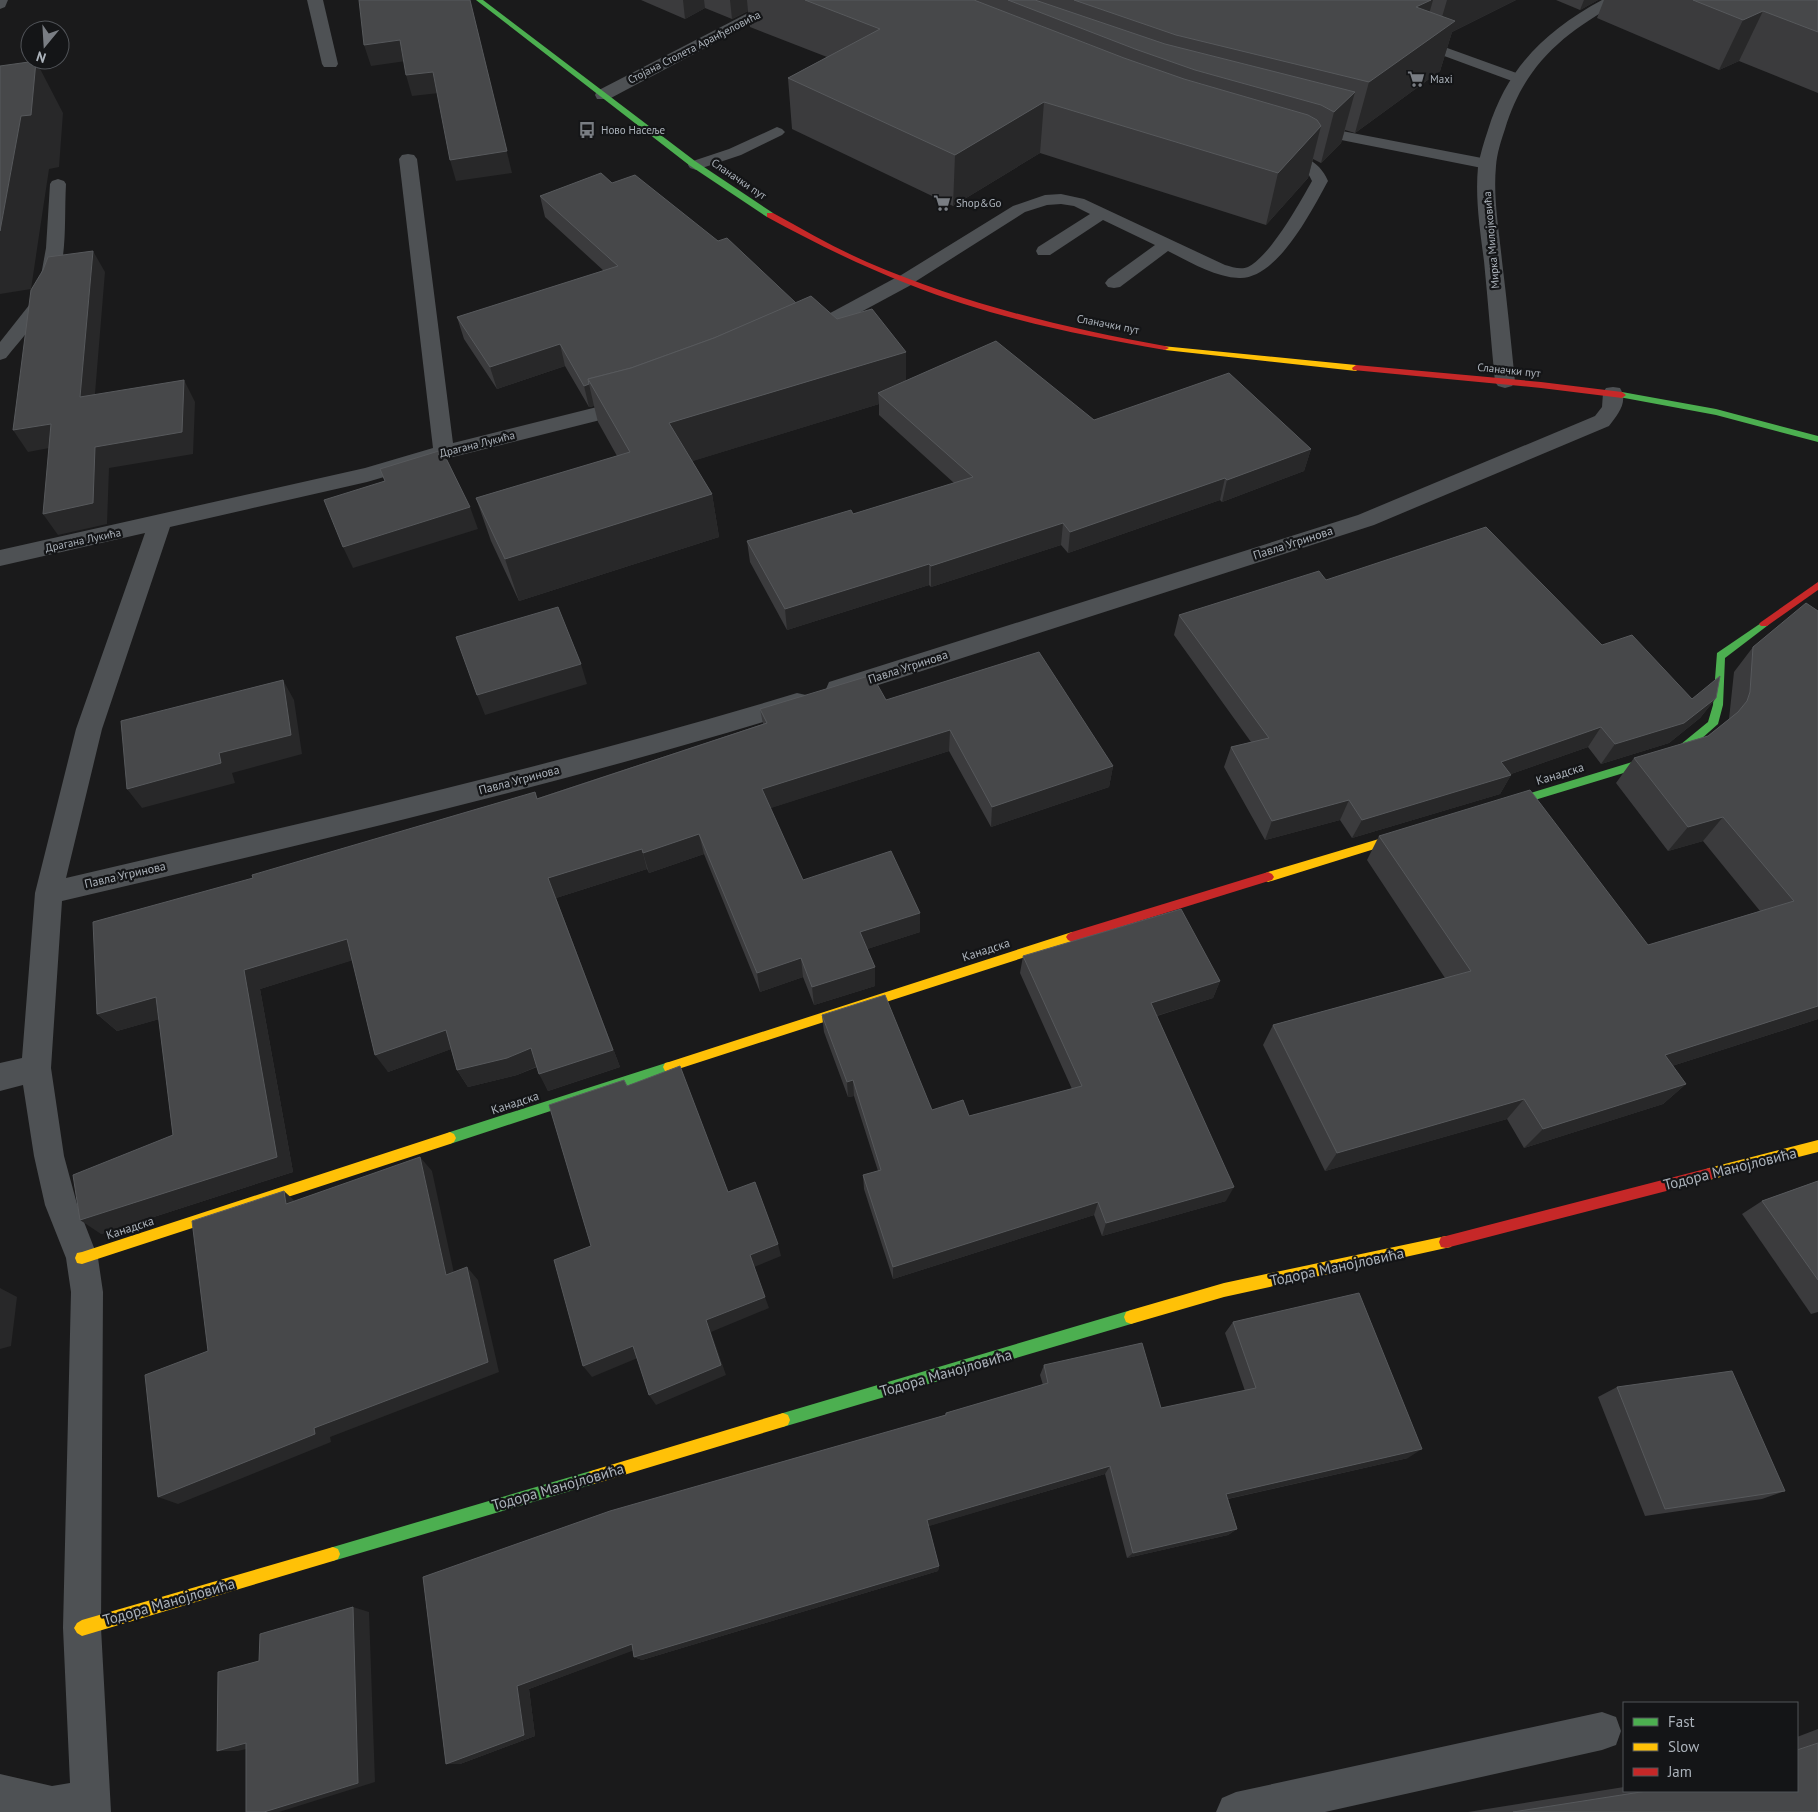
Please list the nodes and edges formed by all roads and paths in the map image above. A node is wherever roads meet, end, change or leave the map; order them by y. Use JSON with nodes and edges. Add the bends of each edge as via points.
{"nodes":[{"id":1,"x":0,"y":0,"type":"edge"},
{"id":2,"x":315,"y":0,"type":"edge"},
{"id":3,"x":480,"y":0,"type":"edge"},
{"id":4,"x":785,"y":0,"type":"edge"},
{"id":5,"x":1613,"y":0,"type":"edge"},
{"id":6,"x":0,"y":4,"type":"edge"},
{"id":7,"x":1398,"y":34,"type":"edge"},
{"id":8,"x":330,"y":64,"type":"dead end"},
{"id":9,"x":1517,"y":78,"type":"junction"},
{"id":10,"x":602,"y":95,"type":"junction"},
{"id":11,"x":1292,"y":125,"type":"edge"},
{"id":12,"x":778,"y":132,"type":"dead end"},
{"id":13,"x":1260,"y":149,"type":"edge"},
{"id":14,"x":408,"y":159,"type":"dead end"},
{"id":15,"x":1487,"y":164,"type":"junction"},
{"id":16,"x":696,"y":165,"type":"junction"},
{"id":17,"x":58,"y":184,"type":"dead end"},
{"id":18,"x":1102,"y":214,"type":"junction"},
{"id":19,"x":1167,"y":244,"type":"junction"},
{"id":20,"x":1044,"y":252,"type":"dead end"},
{"id":21,"x":904,"y":281,"type":"junction"},
{"id":22,"x":1114,"y":284,"type":"dead end"},
{"id":23,"x":780,"y":346,"type":"edge"},
{"id":24,"x":0,"y":354,"type":"edge"},
{"id":25,"x":1505,"y":382,"type":"junction"},
{"id":26,"x":1613,"y":393,"type":"junction"},
{"id":27,"x":650,"y":399,"type":"edge"},
{"id":28,"x":1818,"y":439,"type":"edge"},
{"id":29,"x":444,"y":452,"type":"junction"},
{"id":30,"x":160,"y":523,"type":"junction"},
{"id":31,"x":0,"y":558,"type":"edge"},
{"id":32,"x":1818,"y":584,"type":"edge"},
{"id":33,"x":1489,"y":810,"type":"edge"},
{"id":34,"x":1422,"y":830,"type":"edge"},
{"id":35,"x":50,"y":894,"type":"junction"},
{"id":36,"x":36,"y":1068,"type":"junction"},
{"id":37,"x":0,"y":1077,"type":"edge"},
{"id":38,"x":1818,"y":1146,"type":"edge"},
{"id":39,"x":82,"y":1258,"type":"junction"},
{"id":40,"x":82,"y":1628,"type":"junction"},
{"id":41,"x":1602,"y":1731,"type":"dead end"},
{"id":42,"x":0,"y":1794,"type":"edge"},
{"id":43,"x":90,"y":1806,"type":"edge"},
{"id":44,"x":1236,"y":1812,"type":"edge"}],
"edges":[{"from":1,"to":6,"type":"street"},
{"from":2,"to":8,"type":"street"},
{"from":3,"to":10,"type":"street","name":"Сланачки пут","via":[[537,48]]},
{"from":4,"to":10,"type":"street","name":"Стојана Столета Аранђеловића"},
{"from":5,"to":9,"type":"street","name":"Мирка Милојковића","via":[[1561,32]]},
{"from":7,"to":9,"type":"lane"},
{"from":9,"to":15,"type":"street","name":"Мирка Милојковића","via":[[1507,95]]},
{"from":10,"to":16,"type":"street","name":"Сланачки пут"},
{"from":11,"to":15,"type":"lane"},
{"from":12,"to":16,"type":"lane","via":[[735,152]]},
{"from":13,"to":19,"type":"lane","via":[[1313,167],[1320,182],[1271,256],[1252,272],[1230,272]]},
{"from":14,"to":29,"type":"street"},
{"from":15,"to":25,"type":"street","name":"Мирка Милојковића","via":[[1486,196]]},
{"from":16,"to":21,"type":"street","name":"Сланачки пут","via":[[780,220]]},
{"from":17,"to":24,"type":"lane","via":[[52,270],[28,319]]},
{"from":18,"to":19,"type":"lane"},
{"from":18,"to":20,"type":"lane"},
{"from":18,"to":21,"type":"lane","via":[[1078,202],[1061,199],[1031,204]]},
{"from":19,"to":22,"type":"lane"},
{"from":21,"to":23,"type":"street"},
{"from":21,"to":25,"type":"street","name":"Сланачки пут","via":[[1040,322],[1153,345],[1251,358]]},
{"from":25,"to":26,"type":"street","name":"Сланачки пут"},
{"from":26,"to":28,"type":"street","name":"Сланачки пут","via":[[1710,410]]},
{"from":26,"to":35,"type":"street","name":"Павла Угринова","via":[[1612,406],[1602,421],[1366,520],[975,646],[710,730],[435,802]]},
{"from":27,"to":29,"type":"street","name":"Драгана Лукића"},
{"from":29,"to":30,"type":"street","name":"Драгана Лукића","via":[[367,475]]},
{"from":30,"to":31,"type":"street","name":"Драгана Лукића"},
{"from":30,"to":35,"type":"street","via":[[89,729]]},
{"from":32,"to":33,"type":"street","name":"Канадска","via":[[1720,656],[1718,706],[1713,724],[1679,752]]},
{"from":34,"to":39,"type":"street","name":"Канадска","via":[[1052,943]]},
{"from":35,"to":36,"type":"street"},
{"from":36,"to":37,"type":"street"},
{"from":36,"to":39,"type":"street","via":[[49,1156],[61,1205]]},
{"from":38,"to":40,"type":"street","name":"Тодора Манојловића","via":[[1412,1251],[1224,1290]]},
{"from":39,"to":40,"type":"street","via":[[87,1292]]},
{"from":40,"to":43,"type":"street"},
{"from":41,"to":44,"type":"street"},
{"from":42,"to":43,"type":"street","via":[[52,1806]]}]}
